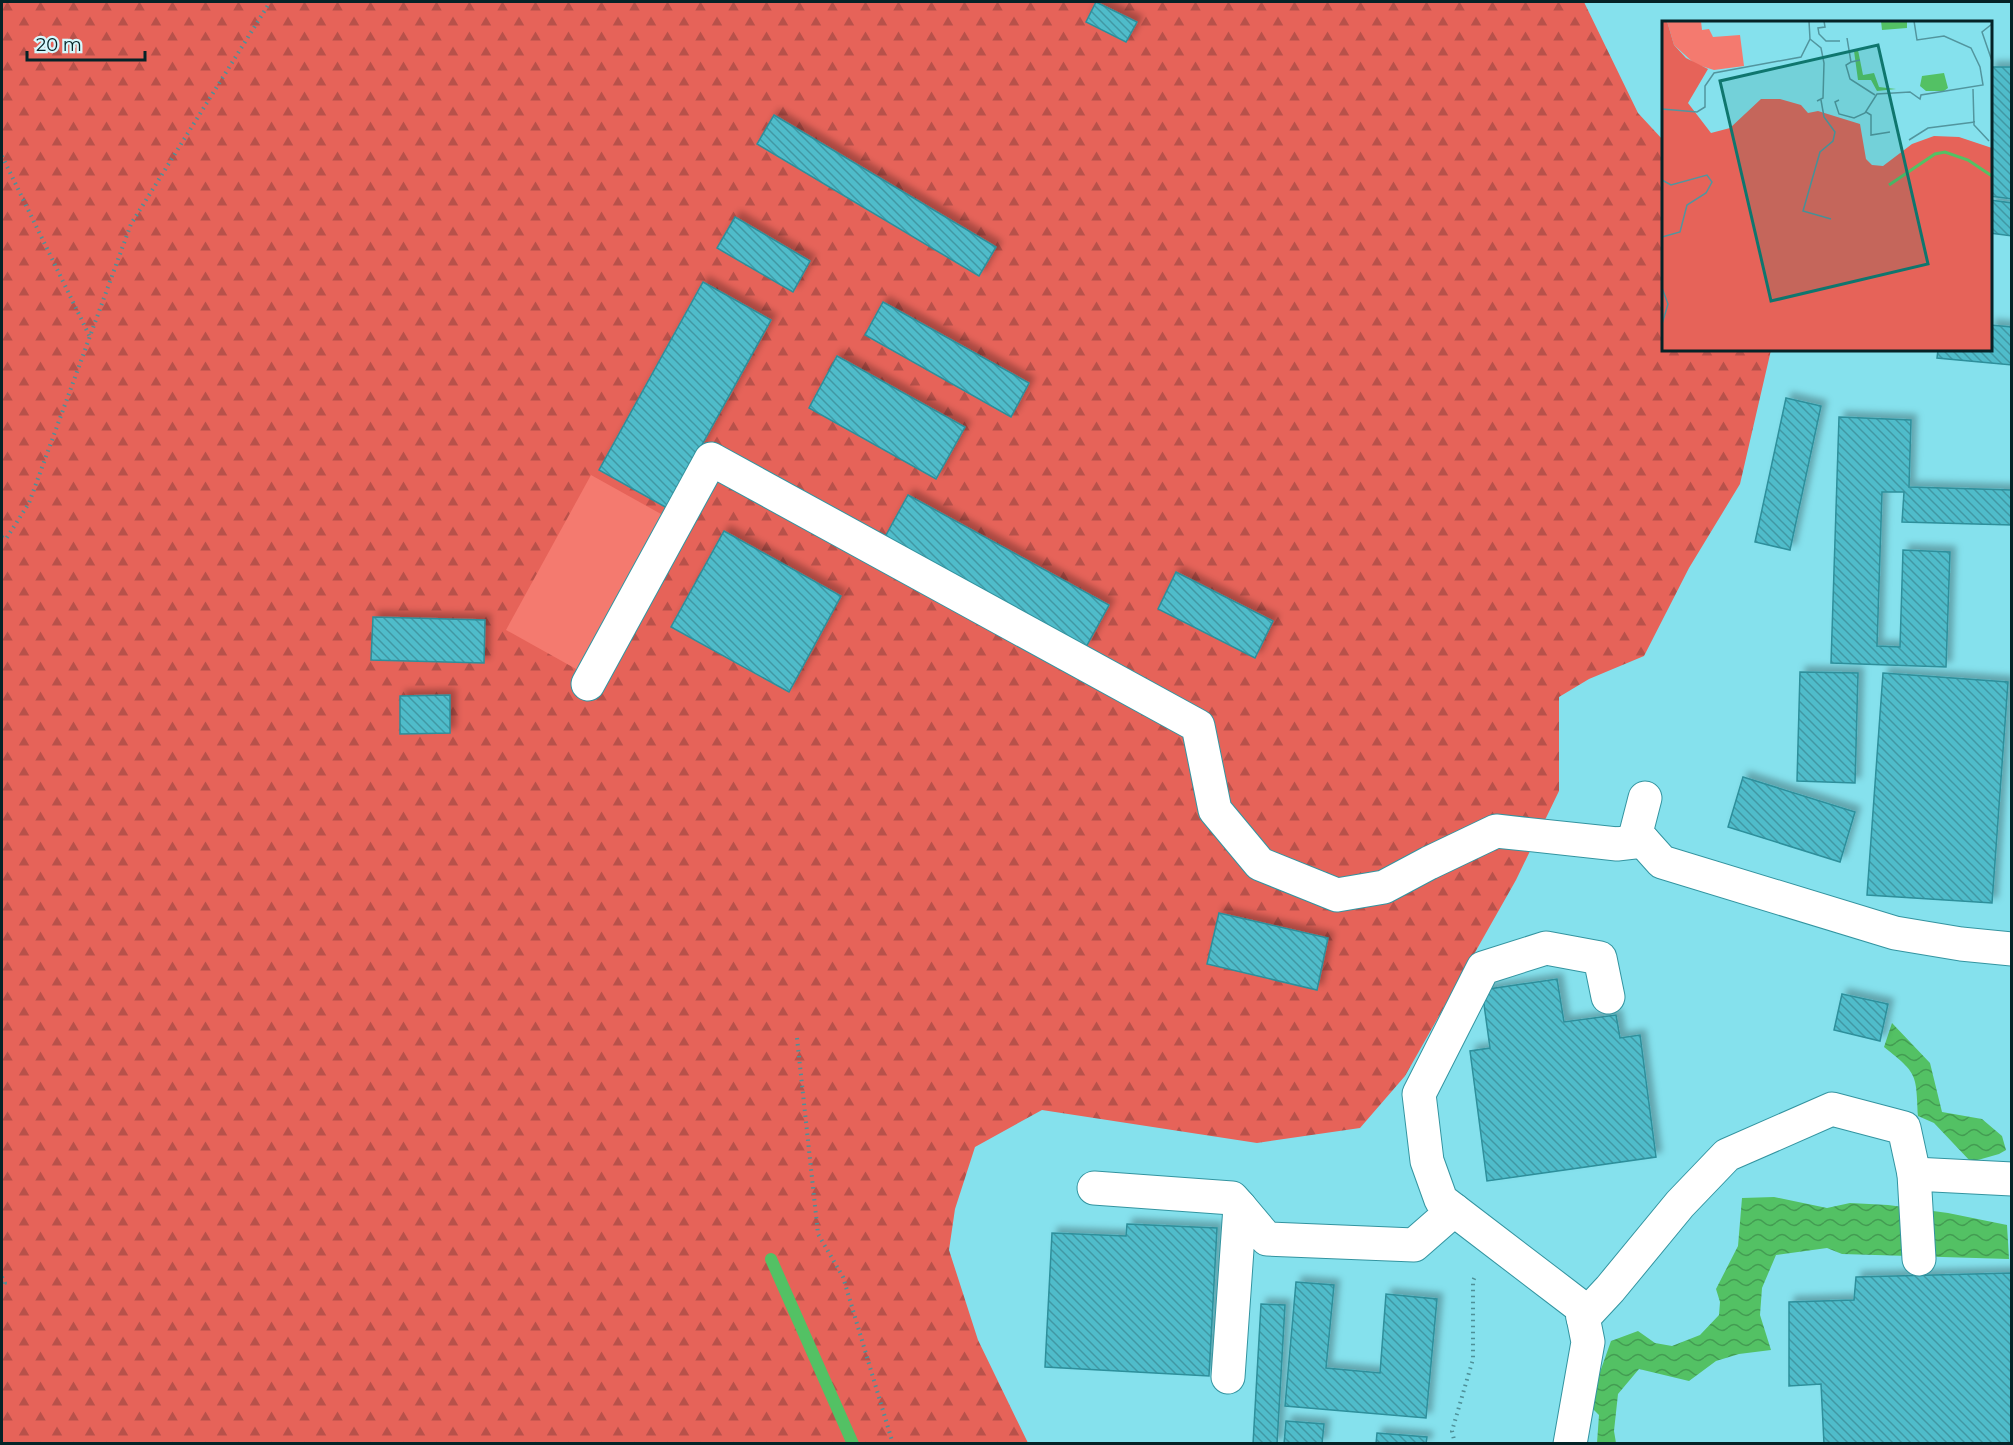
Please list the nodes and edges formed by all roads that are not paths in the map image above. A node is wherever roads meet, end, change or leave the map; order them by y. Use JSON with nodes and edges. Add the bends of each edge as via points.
{"nodes":[{"id":1,"x":588,"y":684,"type":"dead end"},
{"id":2,"x":1645,"y":798,"type":"dead end"},
{"id":3,"x":1643,"y":841,"type":"junction"},
{"id":4,"x":2012,"y":949,"type":"edge"},
{"id":5,"x":1608,"y":998,"type":"dead end"},
{"id":6,"x":1914,"y":1174,"type":"junction"},
{"id":7,"x":2012,"y":1179,"type":"edge"},
{"id":8,"x":1094,"y":1188,"type":"dead end"},
{"id":9,"x":1240,"y":1207,"type":"junction"},
{"id":10,"x":1454,"y":1210,"type":"junction"},
{"id":11,"x":1919,"y":1259,"type":"dead end"},
{"id":12,"x":1583,"y":1318,"type":"junction"},
{"id":13,"x":1228,"y":1377,"type":"dead end"},
{"id":14,"x":1570,"y":1443,"type":"edge"}],
"edges":[{"from":1,"to":3,"type":"street","via":[[711,459],[1198,726],[1215,810],[1260,864],[1337,895],[1384,887],[1496,831],[1617,844]]},
{"from":2,"to":3,"type":"street","via":[[1636,833]]},
{"from":3,"to":4,"type":"street","via":[[1662,862],[1808,908],[1895,933]]},
{"from":5,"to":10,"type":"street","via":[[1600,958],[1546,948],[1483,968],[1419,1094],[1427,1161],[1441,1200]]},
{"from":6,"to":7,"type":"street"},
{"from":6,"to":11,"type":"street"},
{"from":6,"to":12,"type":"street","via":[[1904,1128],[1833,1109],[1768,1136],[1727,1155]]},
{"from":8,"to":9,"type":"street","via":[[1232,1198]]},
{"from":9,"to":10,"type":"street","via":[[1268,1239],[1414,1245]]},
{"from":9,"to":13,"type":"street"},
{"from":10,"to":12,"type":"street","via":[[1581,1307]]},
{"from":12,"to":14,"type":"street","via":[[1588,1342]]}]}
